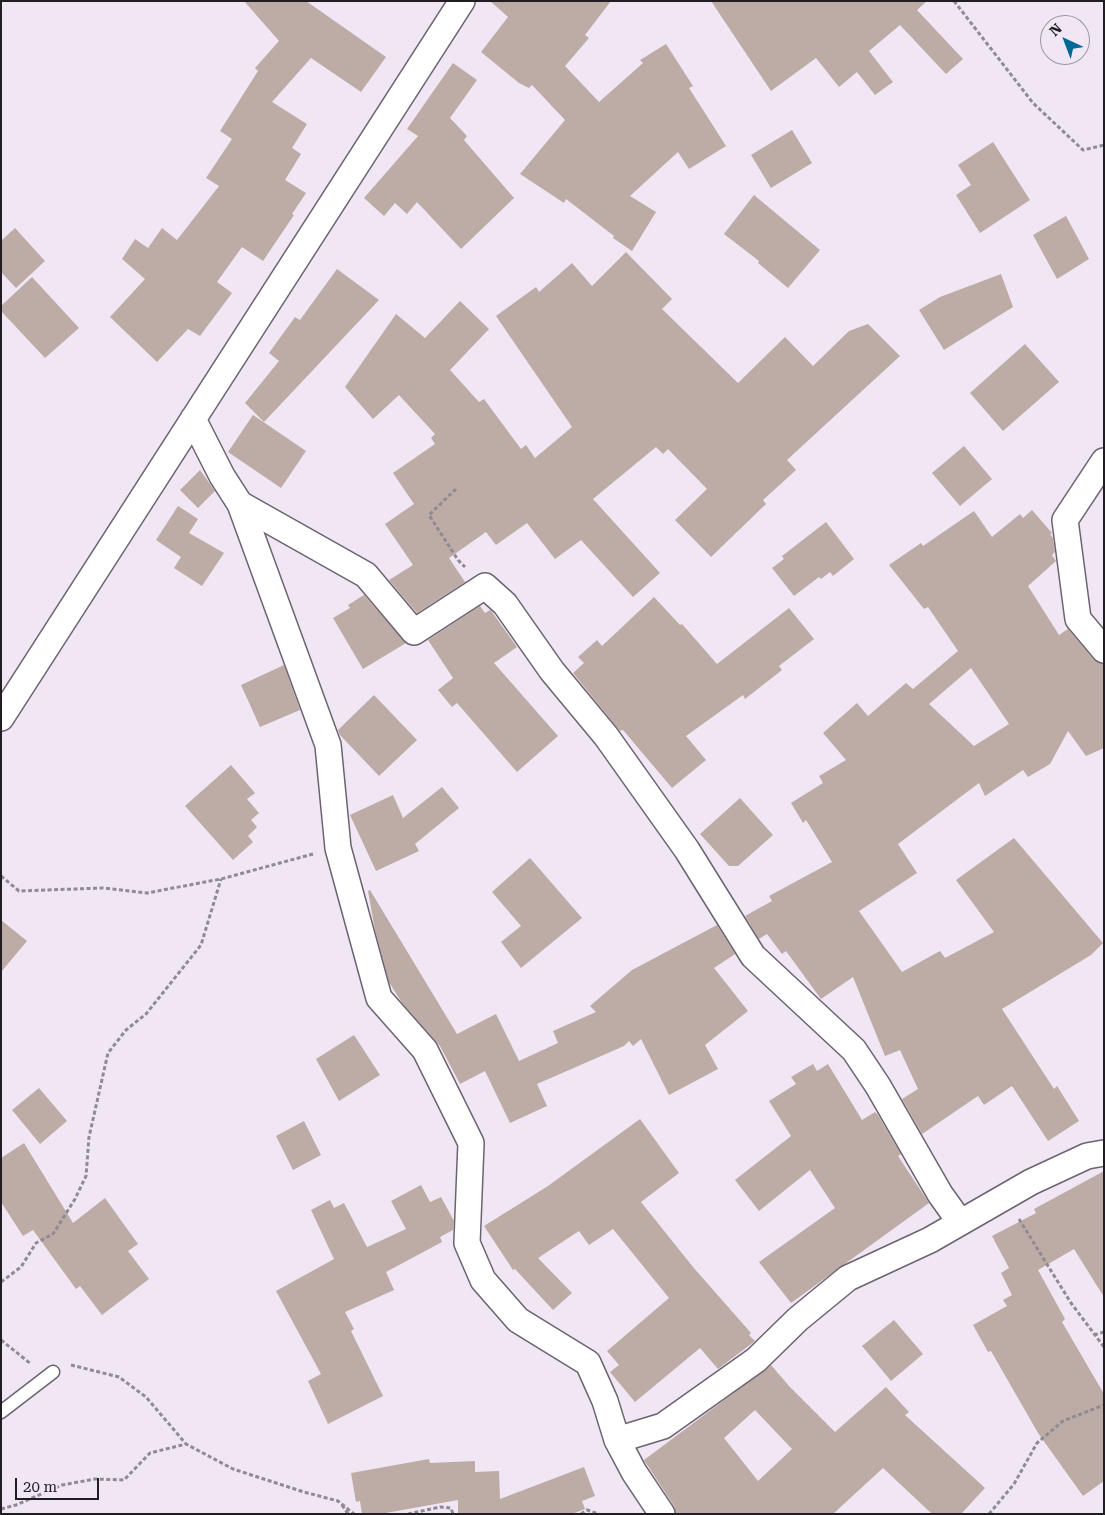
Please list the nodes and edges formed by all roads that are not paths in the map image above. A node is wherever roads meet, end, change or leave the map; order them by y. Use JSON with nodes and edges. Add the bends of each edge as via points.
{"nodes":[{"id":1,"x":462,"y":1,"type":"edge"},
{"id":2,"x":193,"y":419,"type":"junction"},
{"id":3,"x":1104,"y":461,"type":"edge"},
{"id":4,"x":240,"y":504,"type":"junction"},
{"id":5,"x":1104,"y":650,"type":"edge"},
{"id":6,"x":1,"y":718,"type":"edge"},
{"id":7,"x":1104,"y":1153,"type":"edge"},
{"id":8,"x":960,"y":1222,"type":"junction"},
{"id":9,"x":53,"y":1372,"type":"road end"},
{"id":10,"x":1,"y":1412,"type":"edge"},
{"id":11,"x":616,"y":1440,"type":"junction"},
{"id":12,"x":662,"y":1514,"type":"edge"}],
"edges":[{"from":1,"to":2,"type":"street"},
{"from":2,"to":4,"type":"street"},
{"from":2,"to":6,"type":"street"},
{"from":3,"to":5,"type":"street","via":[[1065,520],[1078,619]]},
{"from":4,"to":8,"type":"street","via":[[366,575],[414,632],[485,586],[505,604],[552,671],[606,736],[687,850],[754,956],[854,1050]]},
{"from":4,"to":11,"type":"street","via":[[328,745],[338,848],[379,998],[425,1050],[471,1143],[467,1243],[483,1280],[518,1320],[588,1363],[605,1401]]},
{"from":7,"to":8,"type":"street","via":[[1087,1156],[1006,1194]]},
{"from":8,"to":11,"type":"street","via":[[930,1240],[848,1278],[798,1319],[756,1360],[663,1426]]},
{"from":9,"to":10,"type":"lane"},
{"from":11,"to":12,"type":"street"}]}
